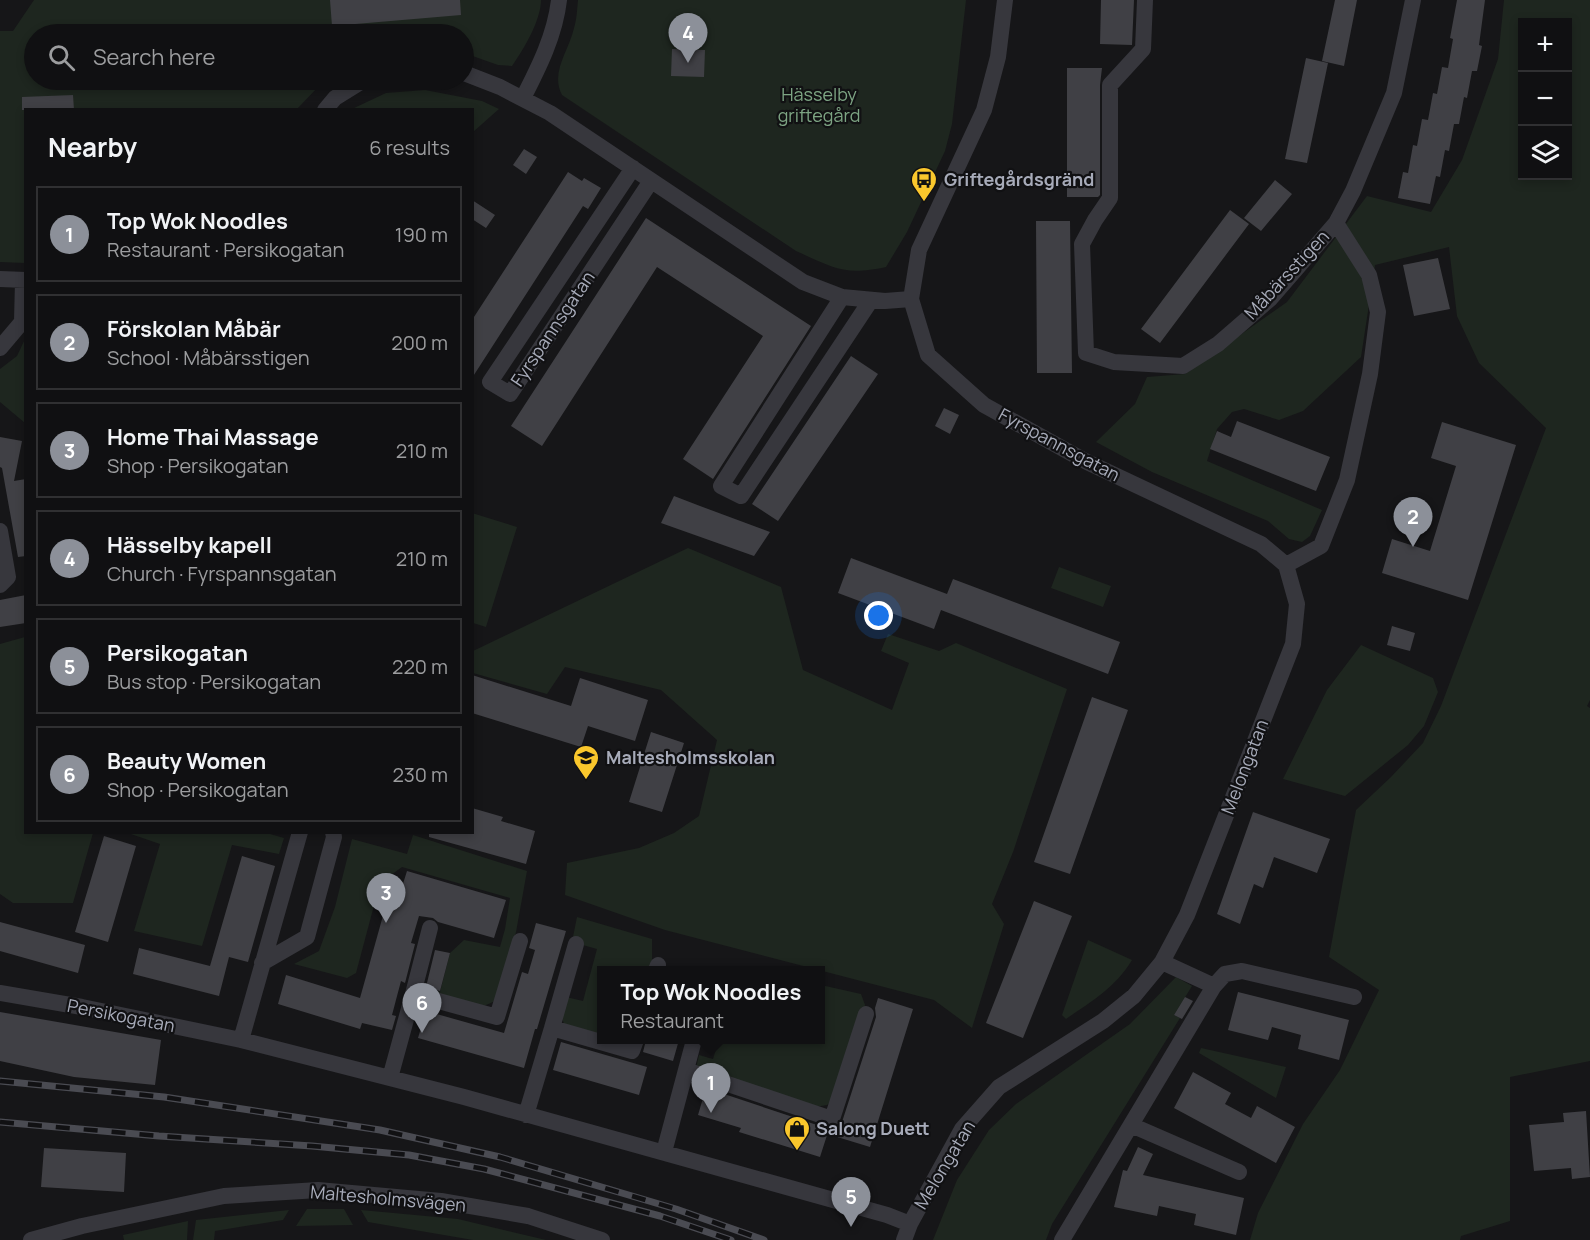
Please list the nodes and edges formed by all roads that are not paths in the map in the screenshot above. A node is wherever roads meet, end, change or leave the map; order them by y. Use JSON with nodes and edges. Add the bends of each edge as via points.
{"nodes":[{"id":1,"x":559,"y":0,"type":"edge"},
{"id":2,"x":1005,"y":0,"type":"edge"},
{"id":3,"x":1144,"y":0,"type":"edge"},
{"id":4,"x":1413,"y":0,"type":"edge"},
{"id":5,"x":474,"y":77,"type":"edge"},
{"id":6,"x":347,"y":90,"type":"edge"},
{"id":7,"x":523,"y":98,"type":"junction"},
{"id":8,"x":326,"y":108,"type":"edge"},
{"id":9,"x":633,"y":168,"type":"junction"},
{"id":10,"x":651,"y":181,"type":"junction"},
{"id":11,"x":1336,"y":223,"type":"junction"},
{"id":12,"x":0,"y":279,"type":"edge"},
{"id":13,"x":24,"y":281,"type":"edge"},
{"id":14,"x":842,"y":297,"type":"junction"},
{"id":15,"x":911,"y":299,"type":"junction"},
{"id":16,"x":871,"y":300,"type":"junction"},
{"id":17,"x":0,"y":348,"type":"edge"},
{"id":18,"x":0,"y":531,"type":"edge"},
{"id":19,"x":1286,"y":565,"type":"junction"},
{"id":20,"x":0,"y":585,"type":"edge"},
{"id":21,"x":299,"y":834,"type":"edge"},
{"id":22,"x":333,"y":834,"type":"edge"},
{"id":23,"x":430,"y":928,"type":"dead end"},
{"id":24,"x":520,"y":941,"type":"dead end"},
{"id":25,"x":576,"y":944,"type":"dead end"},
{"id":26,"x":1162,"y":962,"type":"junction"},
{"id":27,"x":262,"y":963,"type":"junction"},
{"id":28,"x":1215,"y":986,"type":"junction"},
{"id":29,"x":0,"y":993,"type":"edge"},
{"id":30,"x":413,"y":994,"type":"junction"},
{"id":31,"x":1354,"y":997,"type":"dead end"},
{"id":32,"x":866,"y":1014,"type":"dead end"},
{"id":33,"x":552,"y":1028,"type":"junction"},
{"id":34,"x":241,"y":1040,"type":"junction"},
{"id":35,"x":597,"y":1041,"type":"edge"},
{"id":36,"x":608,"y":1044,"type":"edge"},
{"id":37,"x":635,"y":1044,"type":"edge"},
{"id":38,"x":693,"y":1044,"type":"edge"},
{"id":39,"x":686,"y":1070,"type":"junction"},
{"id":40,"x":390,"y":1078,"type":"junction"},
{"id":41,"x":526,"y":1115,"type":"junction"},
{"id":42,"x":1131,"y":1125,"type":"junction"},
{"id":43,"x":664,"y":1152,"type":"junction"},
{"id":44,"x":1239,"y":1172,"type":"dead end"},
{"id":45,"x":907,"y":1232,"type":"edge"},
{"id":46,"x":31,"y":1240,"type":"edge"},
{"id":47,"x":602,"y":1240,"type":"edge"},
{"id":48,"x":1062,"y":1240,"type":"edge"}],
"edges":[{"from":1,"to":7,"type":"street","via":[[556,20]]},
{"from":2,"to":15,"type":"street","via":[[998,57],[984,110],[919,250]]},
{"from":3,"to":11,"type":"street","name":"Måbärsstigen","via":[[1143,49],[1110,85],[1110,198],[1082,244],[1086,353],[1114,362],[1183,366],[1218,344],[1269,300]]},
{"from":4,"to":11,"type":"street","name":"Måbärsstigen","via":[[1394,93]]},
{"from":5,"to":7,"type":"street"},
{"from":6,"to":8,"type":"street"},
{"from":7,"to":9,"type":"street"},
{"from":9,"to":10,"type":"street"},
{"from":9,"to":10,"type":"street","name":"Fyrspannsgatan","via":[[490,382],[510,394]]},
{"from":10,"to":14,"type":"street","via":[[803,282]]},
{"from":11,"to":19,"type":"street","name":"Måbärsstigen","via":[[1369,275],[1378,312],[1370,374],[1347,480],[1321,546]]},
{"from":12,"to":13,"type":"street"},
{"from":13,"to":17,"type":"street","via":[[22,322]]},
{"from":14,"to":16,"type":"street"},
{"from":14,"to":16,"type":"street","via":[[721,486],[741,496]]},
{"from":15,"to":16,"type":"street"},
{"from":15,"to":19,"type":"street","name":"Fyrspannsgatan","via":[[928,355],[984,405],[1088,462],[1262,544]]},
{"from":18,"to":20,"type":"street","via":[[8,577]]},
{"from":19,"to":26,"type":"street","name":"Melongatan","via":[[1297,604],[1293,644],[1187,915]]},
{"from":21,"to":27,"type":"street"},
{"from":22,"to":27,"type":"street","via":[[307,937]]},
{"from":23,"to":30,"type":"street"},
{"from":24,"to":30,"type":"street","via":[[497,1017]]},
{"from":25,"to":33,"type":"street"},
{"from":26,"to":28,"type":"street"},
{"from":26,"to":45,"type":"street","name":"Melongatan","via":[[1134,996],[1103,1021],[999,1087],[962,1129]]},
{"from":27,"to":34,"type":"street"},
{"from":28,"to":31,"type":"street","via":[[1225,974],[1242,971]]},
{"from":28,"to":42,"type":"street"},
{"from":29,"to":34,"type":"street","name":"Persikogatan"},
{"from":30,"to":40,"type":"street"},
{"from":32,"to":39,"type":"street","via":[[832,1119]]},
{"from":33,"to":35,"type":"street"},
{"from":33,"to":41,"type":"street"},
{"from":34,"to":40,"type":"street","name":"Persikogatan"},
{"from":36,"to":37,"type":"street","via":[[632,1051]]},
{"from":38,"to":39,"type":"street"},
{"from":39,"to":43,"type":"street"},
{"from":40,"to":41,"type":"street","name":"Persikogatan"},
{"from":41,"to":43,"type":"street","name":"Persikogatan"},
{"from":42,"to":44,"type":"street"},
{"from":42,"to":48,"type":"street"},
{"from":43,"to":45,"type":"street","name":"Persikogatan","via":[[887,1215]]},
{"from":46,"to":47,"type":"street","name":"Maltesholmsvägen","via":[[224,1196],[318,1190],[441,1201],[528,1216]]}]}
